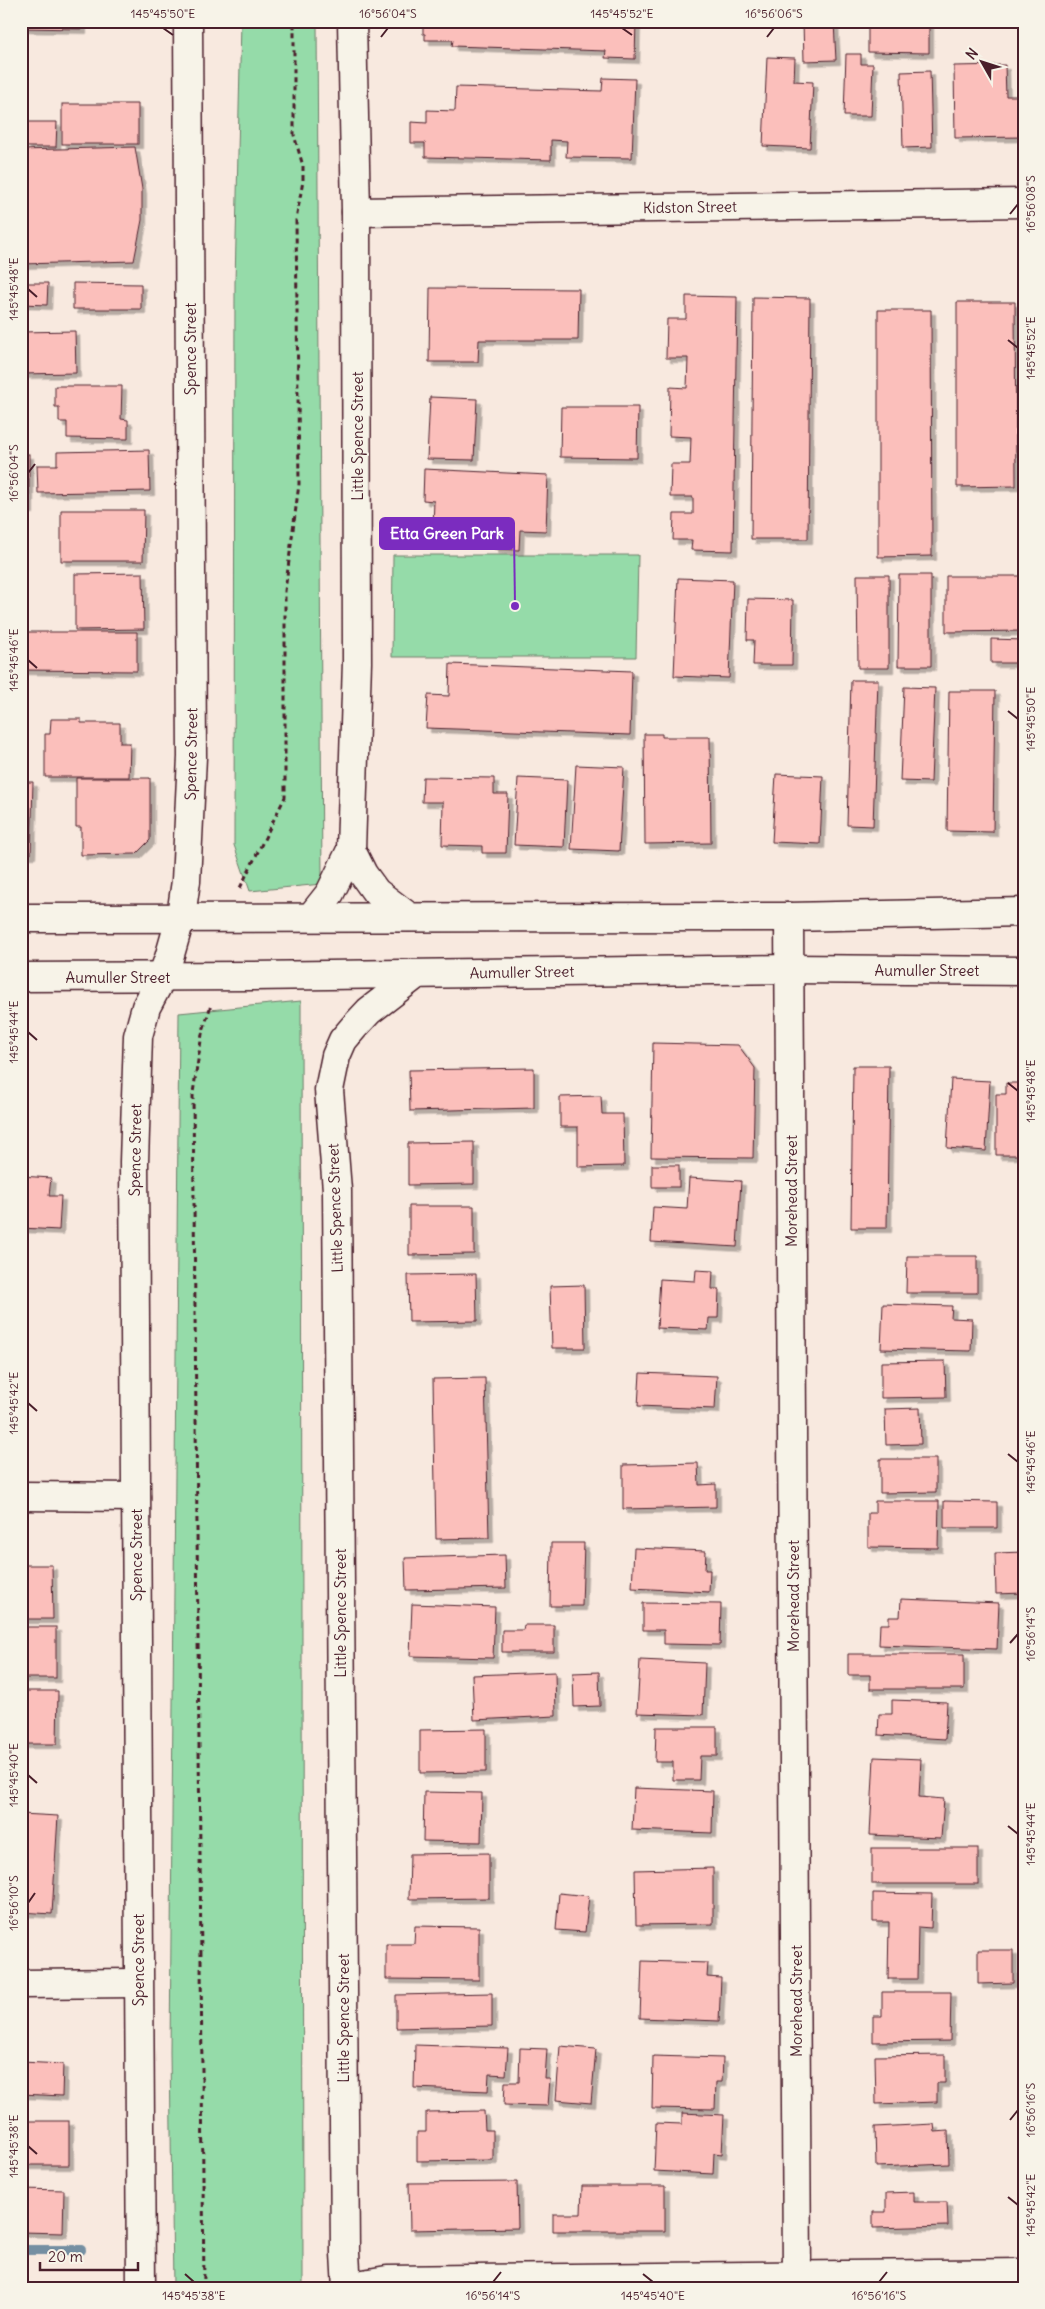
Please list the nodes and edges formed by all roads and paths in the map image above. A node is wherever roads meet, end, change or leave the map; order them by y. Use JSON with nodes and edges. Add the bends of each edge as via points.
{"nodes":[{"id":1,"x":188,"y":21,"type":"edge"},
{"id":2,"x":294,"y":21,"type":"edge"},
{"id":3,"x":352,"y":21,"type":"edge"},
{"id":4,"x":1024,"y":202,"type":"edge"},
{"id":5,"x":356,"y":212,"type":"junction"},
{"id":6,"x":351,"y":850,"type":"junction"},
{"id":7,"x":242,"y":882,"type":"dead end"},
{"id":8,"x":1024,"y":912,"type":"edge"},
{"id":9,"x":181,"y":916,"type":"junction"},
{"id":10,"x":311,"y":917,"type":"junction"},
{"id":11,"x":409,"y":917,"type":"junction"},
{"id":12,"x":789,"y":917,"type":"junction"},
{"id":13,"x":21,"y":918,"type":"edge"},
{"id":14,"x":790,"y":968,"type":"junction"},
{"id":15,"x":1024,"y":970,"type":"edge"},
{"id":16,"x":417,"y":974,"type":"junction"},
{"id":17,"x":21,"y":977,"type":"edge"},
{"id":18,"x":162,"y":977,"type":"junction"},
{"id":19,"x":211,"y":1005,"type":"dead end"},
{"id":20,"x":21,"y":1496,"type":"edge"},
{"id":21,"x":136,"y":1497,"type":"junction"},
{"id":22,"x":138,"y":1983,"type":"junction"},
{"id":23,"x":21,"y":1984,"type":"edge"},
{"id":24,"x":1024,"y":2273,"type":"edge"},
{"id":25,"x":797,"y":2275,"type":"junction"},
{"id":26,"x":751,"y":2281,"type":"edge"},
{"id":27,"x":141,"y":2288,"type":"edge"},
{"id":28,"x":204,"y":2288,"type":"edge"},
{"id":29,"x":347,"y":2288,"type":"edge"},
{"id":30,"x":356,"y":2288,"type":"edge"}],
"edges":[{"from":1,"to":9,"type":"street","name":"Spence Street","via":[[192,757],[186,881]]},
{"from":2,"to":7,"type":"path","via":[[294,136],[304,181],[296,220],[298,484],[286,591],[285,796]]},
{"from":3,"to":5,"type":"street","name":"Little Spence Street"},
{"from":4,"to":5,"type":"street","name":"Kidston Street"},
{"from":5,"to":6,"type":"street","name":"Little Spence Street","via":[[356,662]]},
{"from":6,"to":10,"type":"street","name":"Little Spence Street","via":[[330,893]]},
{"from":6,"to":11,"type":"street","name":"Little Spence Street","via":[[376,892]]},
{"from":8,"to":12,"type":"street"},
{"from":9,"to":10,"type":"street"},
{"from":9,"to":13,"type":"street"},
{"from":9,"to":18,"type":"street","name":"Spence Street"},
{"from":10,"to":11,"type":"street"},
{"from":11,"to":12,"type":"street"},
{"from":12,"to":14,"type":"street","name":"Morehead Street"},
{"from":14,"to":15,"type":"street","name":"Aumuller Street"},
{"from":14,"to":16,"type":"street","name":"Aumuller Street"},
{"from":14,"to":25,"type":"street","name":"Morehead Street"},
{"from":16,"to":18,"type":"street","name":"Aumuller Street"},
{"from":16,"to":29,"type":"street","name":"Little Spence Street","via":[[354,1027],[340,1047],[329,1083],[337,1190]]},
{"from":17,"to":18,"type":"street","name":"Aumuller Street"},
{"from":18,"to":21,"type":"street","name":"Spence Street","via":[[143,1018],[137,1054],[134,1162]]},
{"from":19,"to":28,"type":"path","via":[[202,1034],[193,1094]]},
{"from":20,"to":21,"type":"street"},
{"from":21,"to":22,"type":"street","name":"Spence Street"},
{"from":22,"to":23,"type":"street"},
{"from":22,"to":27,"type":"street","name":"Spence Street"},
{"from":24,"to":25,"type":"street"},
{"from":25,"to":26,"type":"street"},
{"from":26,"to":30,"type":"street","via":[[387,2280]]}]}
